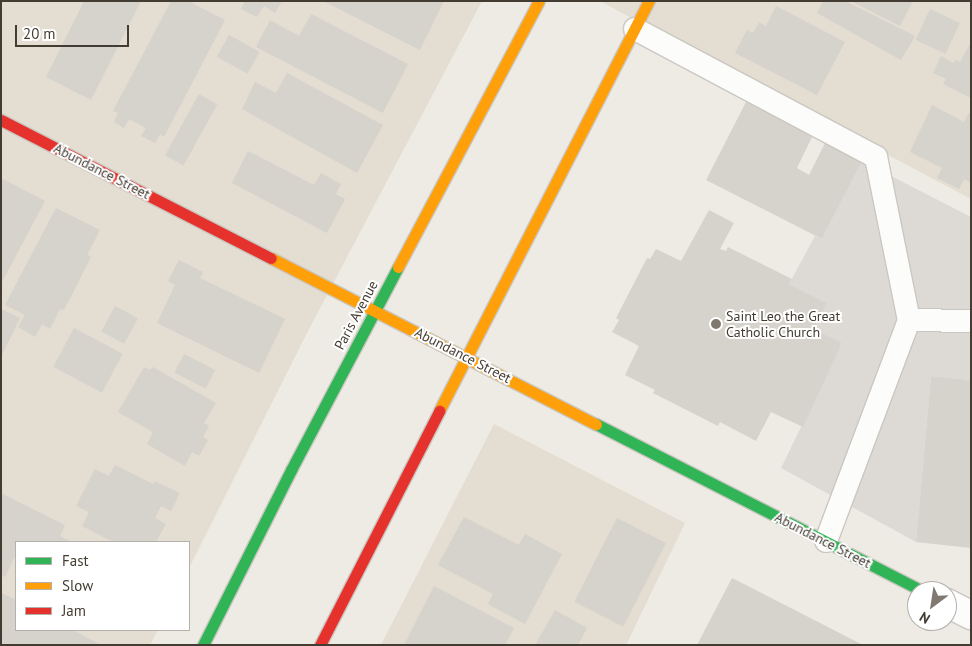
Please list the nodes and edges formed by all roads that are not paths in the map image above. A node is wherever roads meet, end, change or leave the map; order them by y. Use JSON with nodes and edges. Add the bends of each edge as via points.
{"nodes":[{"id":1,"x":539,"y":1,"type":"edge"},
{"id":2,"x":649,"y":1,"type":"edge"},
{"id":3,"x":635,"y":29,"type":"junction"},
{"id":4,"x":1,"y":120,"type":"edge"},
{"id":5,"x":375,"y":311,"type":"junction"},
{"id":6,"x":909,"y":320,"type":"junction"},
{"id":7,"x":971,"y":321,"type":"edge"},
{"id":8,"x":468,"y":358,"type":"junction"},
{"id":9,"x":826,"y":541,"type":"junction"},
{"id":10,"x":907,"y":583,"type":"edge"},
{"id":11,"x":957,"y":608,"type":"edge"},
{"id":12,"x":971,"y":615,"type":"edge"},
{"id":13,"x":203,"y":645,"type":"edge"},
{"id":14,"x":320,"y":645,"type":"edge"}],
"edges":[{"from":1,"to":5,"type":"street","name":"Paris Avenue"},
{"from":2,"to":3,"type":"street"},
{"from":3,"to":6,"type":"lane","via":[[876,157]]},
{"from":3,"to":8,"type":"street"},
{"from":4,"to":5,"type":"street","name":"Abundance Street"},
{"from":5,"to":8,"type":"street","name":"Abundance Street"},
{"from":5,"to":13,"type":"street","name":"Paris Avenue"},
{"from":6,"to":7,"type":"lane"},
{"from":6,"to":9,"type":"lane"},
{"from":8,"to":9,"type":"street","name":"Abundance Street"},
{"from":8,"to":14,"type":"street"},
{"from":9,"to":10,"type":"street","name":"Abundance Street"},
{"from":11,"to":12,"type":"street"}]}
